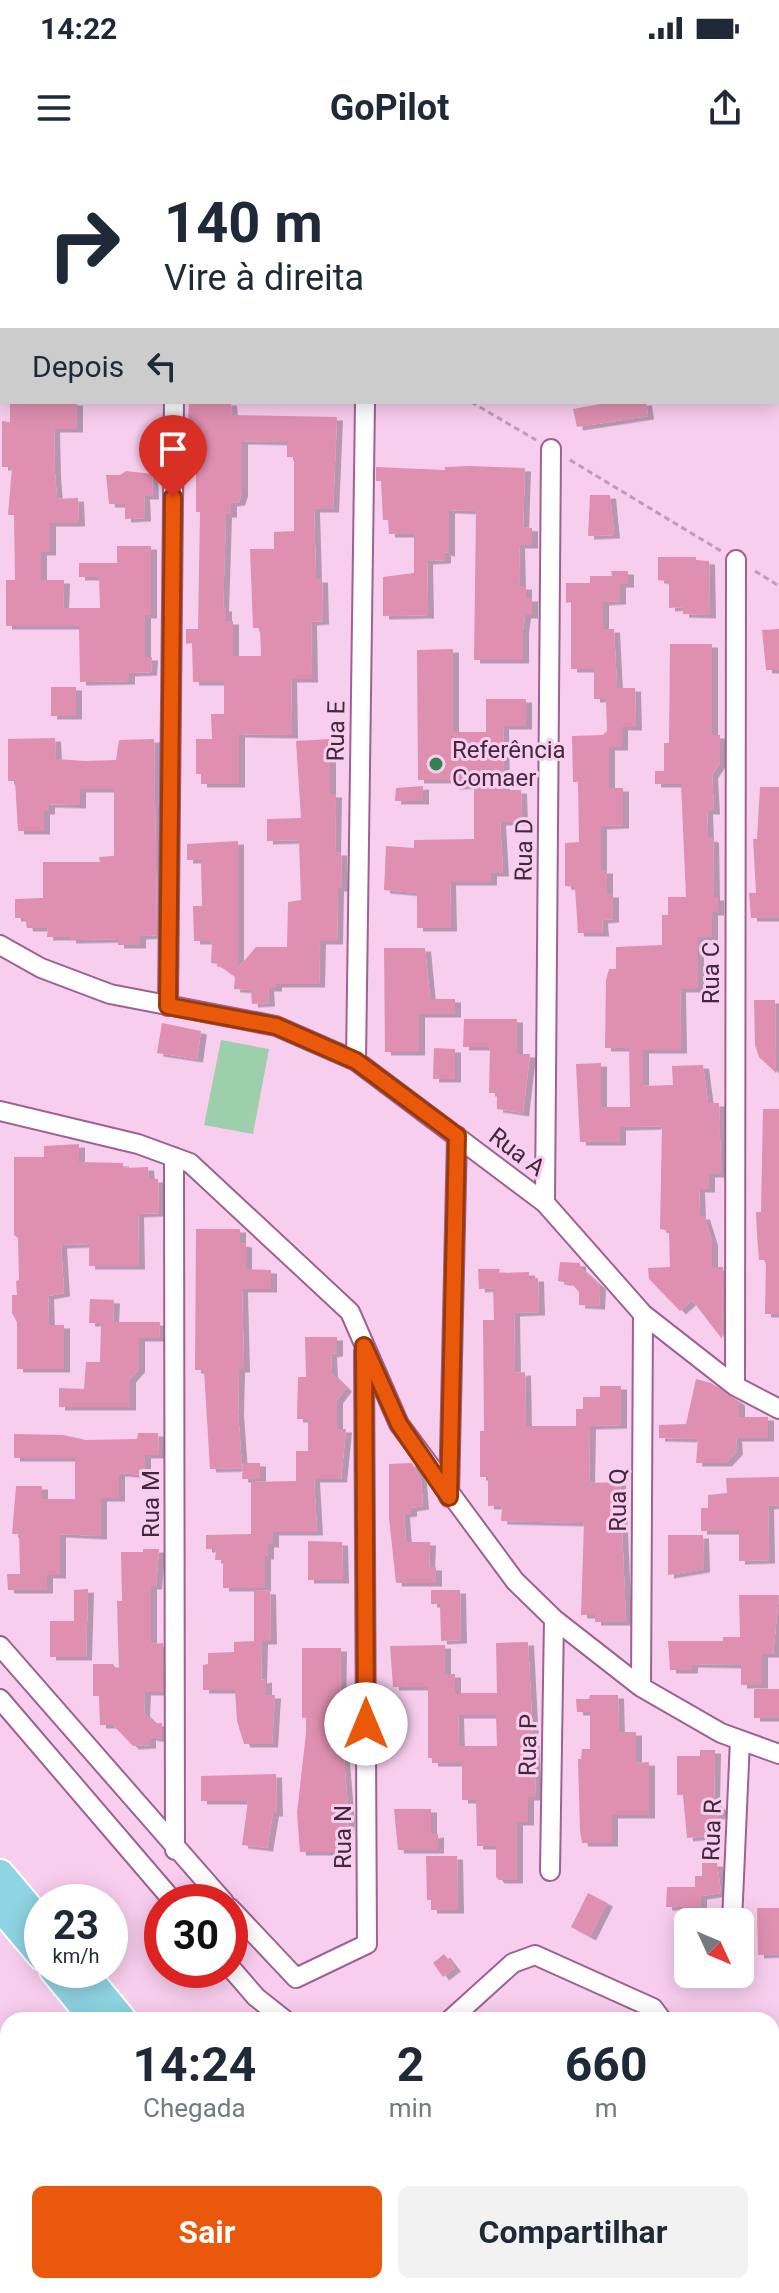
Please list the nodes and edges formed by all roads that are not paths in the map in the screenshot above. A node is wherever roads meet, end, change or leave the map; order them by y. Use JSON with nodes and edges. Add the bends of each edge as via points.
{"nodes":[{"id":1,"x":174,"y":404,"type":"edge"},
{"id":2,"x":365,"y":404,"type":"edge"},
{"id":3,"x":551,"y":449,"type":"road end"},
{"id":4,"x":736,"y":560,"type":"road end"},
{"id":5,"x":0,"y":945,"type":"edge"},
{"id":6,"x":168,"y":1006,"type":"junction"},
{"id":7,"x":356,"y":1061,"type":"junction"},
{"id":8,"x":0,"y":1111,"type":"edge"},
{"id":9,"x":457,"y":1136,"type":"junction"},
{"id":10,"x":174,"y":1157,"type":"junction"},
{"id":11,"x":545,"y":1203,"type":"junction"},
{"id":12,"x":643,"y":1314,"type":"junction"},
{"id":13,"x":364,"y":1346,"type":"junction"},
{"id":14,"x":735,"y":1386,"type":"junction"},
{"id":15,"x":779,"y":1409,"type":"edge"},
{"id":16,"x":449,"y":1497,"type":"junction"},
{"id":17,"x":554,"y":1619,"type":"junction"},
{"id":18,"x":0,"y":1646,"type":"edge"},
{"id":19,"x":641,"y":1687,"type":"junction"},
{"id":20,"x":0,"y":1699,"type":"edge"},
{"id":21,"x":740,"y":1740,"type":"junction"},
{"id":22,"x":779,"y":1754,"type":"edge"},
{"id":23,"x":175,"y":1850,"type":"junction"},
{"id":24,"x":550,"y":1871,"type":"dead end"},
{"id":25,"x":0,"y":1874,"type":"edge"},
{"id":26,"x":159,"y":1884,"type":"edge"},
{"id":27,"x":207,"y":1884,"type":"edge"},
{"id":28,"x":24,"y":1903,"type":"edge"},
{"id":29,"x":0,"y":1906,"type":"edge"},
{"id":30,"x":733,"y":1908,"type":"edge"},
{"id":31,"x":248,"y":1927,"type":"edge"},
{"id":32,"x":24,"y":1935,"type":"edge"},
{"id":33,"x":69,"y":1988,"type":"edge"},
{"id":34,"x":96,"y":1988,"type":"edge"},
{"id":35,"x":248,"y":1988,"type":"edge"},
{"id":36,"x":88,"y":2012,"type":"edge"},
{"id":37,"x":115,"y":2012,"type":"edge"},
{"id":38,"x":275,"y":2012,"type":"edge"},
{"id":39,"x":466,"y":2012,"type":"edge"},
{"id":40,"x":656,"y":2012,"type":"edge"}],
"edges":[{"from":1,"to":6,"type":"street"},
{"from":2,"to":7,"type":"street","name":"Rua E"},
{"from":3,"to":11,"type":"street","name":"Rua D"},
{"from":4,"to":14,"type":"street","name":"Rua C"},
{"from":5,"to":6,"type":"street","name":"Rua A","via":[[96,989]]},
{"from":6,"to":7,"type":"street","name":"Rua A","via":[[276,1026]]},
{"from":7,"to":9,"type":"street","name":"Rua A"},
{"from":8,"to":10,"type":"street"},
{"from":9,"to":11,"type":"street","name":"Rua A"},
{"from":9,"to":16,"type":"street"},
{"from":10,"to":13,"type":"street","via":[[190,1163],[330,1289],[350,1312]]},
{"from":10,"to":23,"type":"street","name":"Rua M"},
{"from":11,"to":12,"type":"street","name":"Rua A"},
{"from":12,"to":14,"type":"street","name":"Rua A"},
{"from":12,"to":19,"type":"street","name":"Rua Q"},
{"from":13,"to":16,"type":"street","via":[[399,1424]]},
{"from":13,"to":31,"type":"street","name":"Rua N","via":[[367,1944],[296,1978]]},
{"from":14,"to":15,"type":"street","name":"Rua A"},
{"from":16,"to":17,"type":"street","via":[[515,1581]]},
{"from":17,"to":19,"type":"street"},
{"from":17,"to":24,"type":"street","name":"Rua P"},
{"from":18,"to":23,"type":"street"},
{"from":19,"to":21,"type":"street"},
{"from":20,"to":26,"type":"street"},
{"from":21,"to":22,"type":"street"},
{"from":21,"to":30,"type":"street","name":"Rua R"},
{"from":23,"to":27,"type":"street"},
{"from":25,"to":28,"type":"main road"},
{"from":29,"to":32,"type":"main road"},
{"from":33,"to":36,"type":"main road"},
{"from":34,"to":37,"type":"main road"},
{"from":35,"to":38,"type":"street"},
{"from":39,"to":40,"type":"street","via":[[513,1963],[535,1955]]}]}
